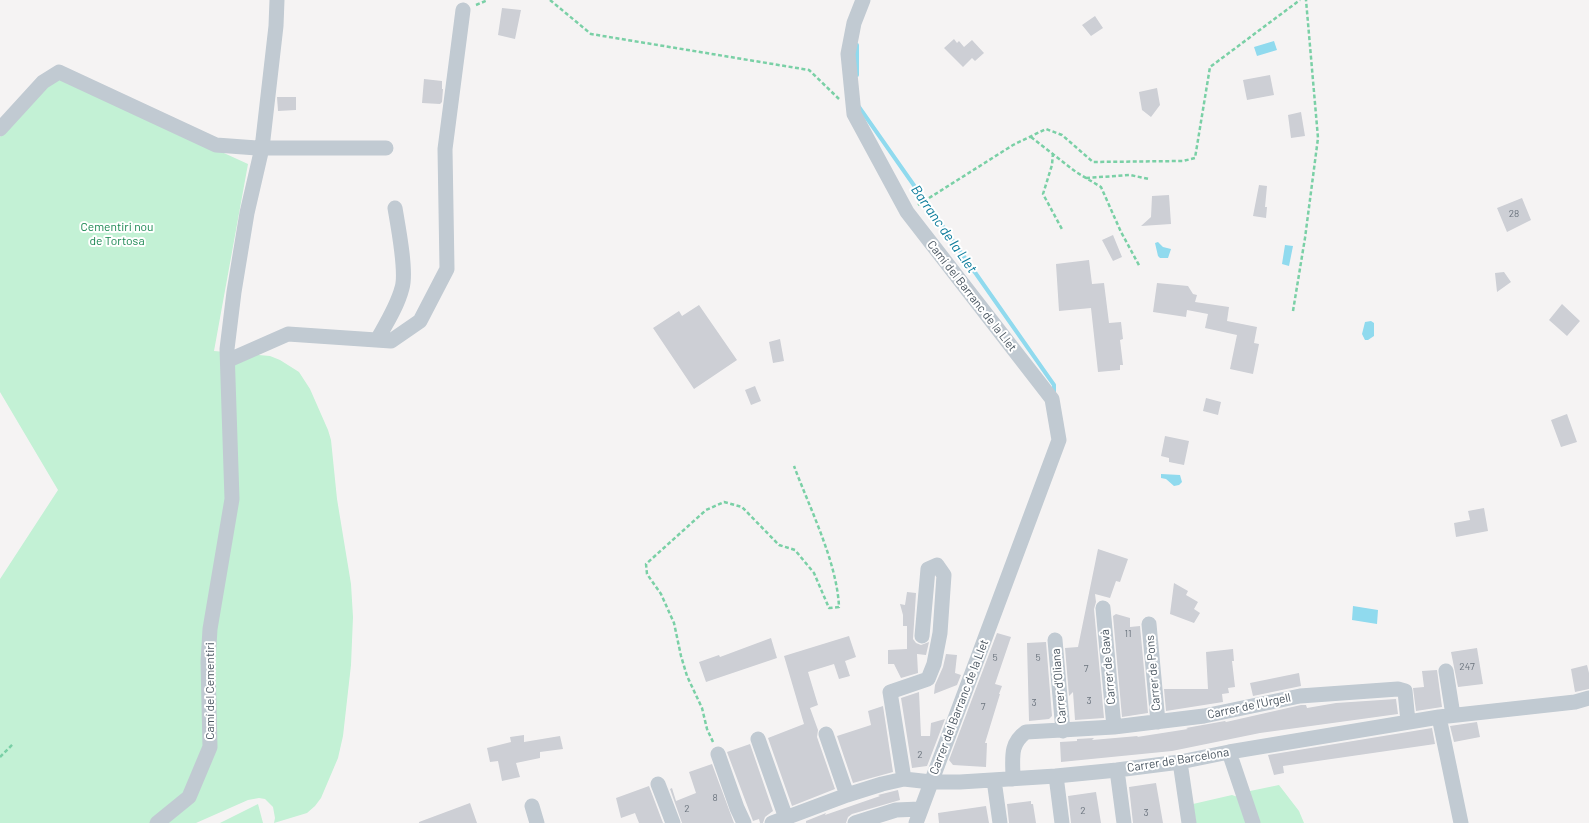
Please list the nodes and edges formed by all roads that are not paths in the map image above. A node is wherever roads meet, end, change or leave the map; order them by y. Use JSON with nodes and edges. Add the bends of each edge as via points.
{"nodes":[{"id":1,"x":277,"y":0,"type":"edge"},
{"id":2,"x":863,"y":0,"type":"edge"},
{"id":3,"x":463,"y":10,"type":"dead end"},
{"id":4,"x":0,"y":129,"type":"edge"},
{"id":5,"x":262,"y":148,"type":"junction"},
{"id":6,"x":386,"y":148,"type":"dead end"},
{"id":7,"x":395,"y":208,"type":"dead end"},
{"id":8,"x":377,"y":340,"type":"junction"},
{"id":9,"x":228,"y":360,"type":"junction"},
{"id":10,"x":1003,"y":592,"type":"joint"},
{"id":11,"x":1103,"y":608,"type":"dead end"},
{"id":12,"x":1149,"y":624,"type":"dead end"},
{"id":13,"x":922,"y":636,"type":"dead end"},
{"id":14,"x":1055,"y":640,"type":"dead end"},
{"id":15,"x":1446,"y":671,"type":"dead end"},
{"id":16,"x":1589,"y":698,"type":"edge"},
{"id":17,"x":1446,"y":716,"type":"junction"},
{"id":18,"x":1158,"y":722,"type":"junction"},
{"id":19,"x":1408,"y":722,"type":"junction"},
{"id":20,"x":1114,"y":727,"type":"junction"},
{"id":21,"x":1063,"y":731,"type":"junction"},
{"id":22,"x":826,"y":734,"type":"dead end"},
{"id":23,"x":758,"y":740,"type":"dead end"},
{"id":24,"x":1229,"y":752,"type":"junction"},
{"id":25,"x":718,"y":754,"type":"road end"},
{"id":26,"x":1180,"y":762,"type":"junction"},
{"id":27,"x":1117,"y":770,"type":"junction"},
{"id":28,"x":1056,"y":776,"type":"junction"},
{"id":29,"x":1013,"y":779,"type":"junction"},
{"id":30,"x":904,"y":780,"type":"junction"},
{"id":31,"x":994,"y":780,"type":"junction"},
{"id":32,"x":931,"y":782,"type":"junction"},
{"id":33,"x":658,"y":784,"type":"dead end"},
{"id":34,"x":847,"y":795,"type":"junction"},
{"id":35,"x":532,"y":806,"type":"dead end"},
{"id":36,"x":918,"y":816,"type":"edge"},
{"id":37,"x":779,"y":820,"type":"edge"},
{"id":38,"x":157,"y":823,"type":"edge"},
{"id":39,"x":537,"y":823,"type":"edge"},
{"id":40,"x":672,"y":823,"type":"edge"},
{"id":41,"x":744,"y":823,"type":"edge"},
{"id":42,"x":855,"y":823,"type":"edge"},
{"id":43,"x":1000,"y":823,"type":"edge"},
{"id":44,"x":1062,"y":823,"type":"edge"},
{"id":45,"x":1124,"y":823,"type":"edge"},
{"id":46,"x":1189,"y":823,"type":"edge"},
{"id":47,"x":1253,"y":823,"type":"edge"},
{"id":48,"x":1461,"y":823,"type":"edge"}],
"edges":[{"from":1,"to":5,"type":"street","name":"Camí del Cementiri"},
{"from":2,"to":10,"type":"street","name":"Camí del Barranc de la Llet","via":[[854,23],[848,54],[854,114],[907,212],[1052,399],[1059,440]]},
{"from":3,"to":8,"type":"street","via":[[445,148],[447,269],[420,321],[391,341]]},
{"from":4,"to":5,"type":"street","via":[[43,82],[59,72],[216,145]]},
{"from":5,"to":6,"type":"street"},
{"from":5,"to":9,"type":"street","name":"Camí del Cementiri","via":[[234,292]]},
{"from":7,"to":8,"type":"street","via":[[403,286]]},
{"from":8,"to":9,"type":"street","via":[[288,334]]},
{"from":9,"to":38,"type":"street","name":"Camí del Cementiri","via":[[232,499],[210,629],[210,747],[189,797]]},
{"from":10,"to":32,"type":"street","name":"Carrer del Barranc de la Llet"},
{"from":11,"to":20,"type":"street","name":"Carrer de Gavà"},
{"from":12,"to":18,"type":"street","name":"Carrer de Pons"},
{"from":13,"to":30,"type":"street","via":[[928,568],[936,564],[944,575],[934,664],[928,679],[890,692]]},
{"from":14,"to":21,"type":"street","name":"Carrer d'Oliana"},
{"from":15,"to":17,"type":"street"},
{"from":16,"to":17,"type":"street","name":"Carrer de Barcelona"},
{"from":17,"to":19,"type":"street","name":"Carrer de Barcelona"},
{"from":17,"to":48,"type":"street"},
{"from":18,"to":19,"type":"street","name":"Carrer de l'Urgell","via":[[1300,696],[1398,690],[1404,691]]},
{"from":18,"to":20,"type":"street","name":"Carrer de l'Urgell"},
{"from":19,"to":24,"type":"street","name":"Carrer de Barcelona"},
{"from":20,"to":21,"type":"street","name":"Carrer de l'Urgell"},
{"from":21,"to":29,"type":"street","name":"Carrer de l'Urgell","via":[[1026,732],[1018,738],[1013,748]]},
{"from":22,"to":34,"type":"street"},
{"from":23,"to":37,"type":"street"},
{"from":24,"to":26,"type":"street","name":"Carrer de Barcelona"},
{"from":24,"to":47,"type":"street"},
{"from":25,"to":41,"type":"street"},
{"from":26,"to":27,"type":"street","name":"Carrer de Barcelona"},
{"from":26,"to":46,"type":"street"},
{"from":27,"to":28,"type":"street","name":"Carrer de Barcelona"},
{"from":27,"to":45,"type":"street"},
{"from":28,"to":29,"type":"street","name":"Carrer de Barcelona"},
{"from":28,"to":44,"type":"street"},
{"from":29,"to":31,"type":"street","name":"Carrer de Barcelona"},
{"from":30,"to":32,"type":"street","name":"Carrer de Barcelona"},
{"from":30,"to":34,"type":"street","name":"Carrer de Barcelona"},
{"from":31,"to":32,"type":"street","name":"Carrer de Barcelona"},
{"from":31,"to":43,"type":"street"},
{"from":32,"to":36,"type":"street","name":"Carrer del Barranc de la Llet"},
{"from":33,"to":40,"type":"street"},
{"from":34,"to":37,"type":"street","name":"Carrer de Barcelona"},
{"from":35,"to":39,"type":"street"},
{"from":36,"to":42,"type":"street","via":[[896,810]]}]}
